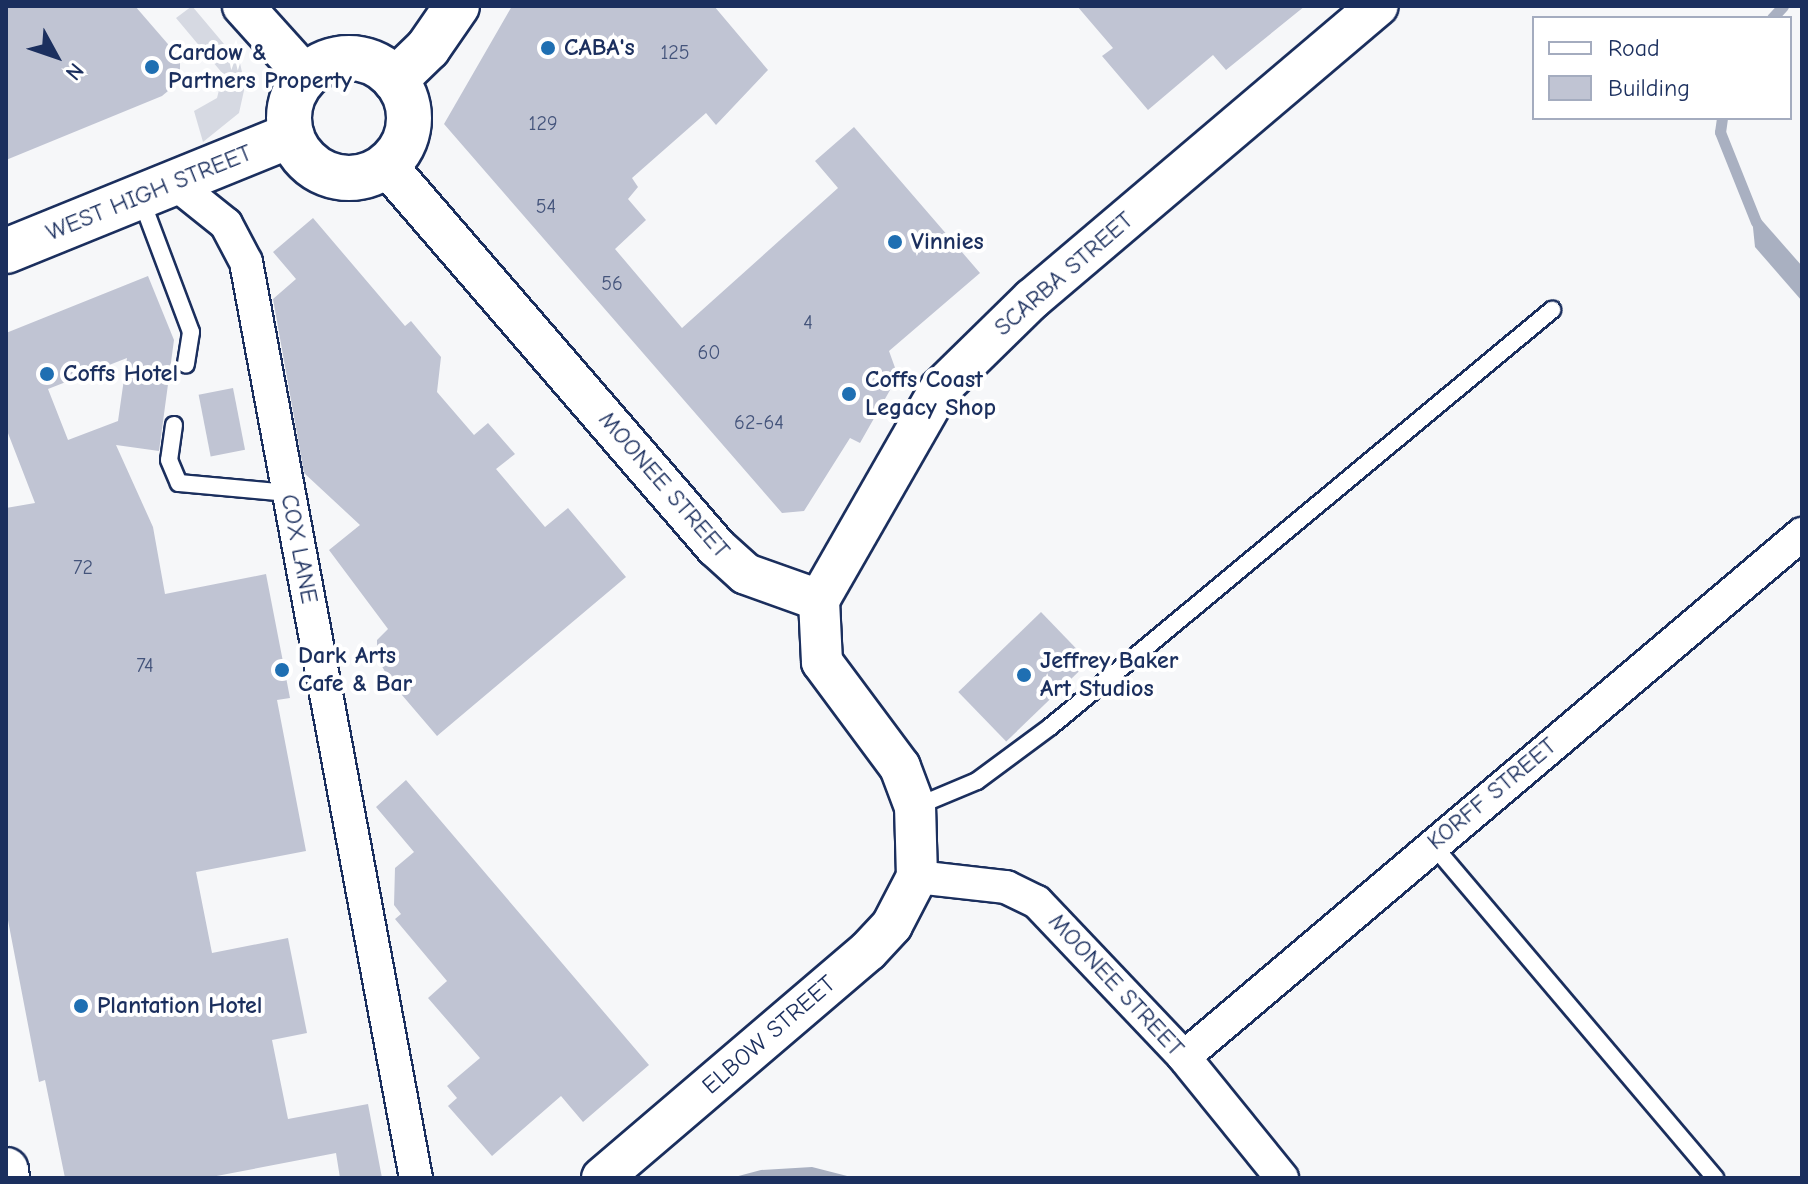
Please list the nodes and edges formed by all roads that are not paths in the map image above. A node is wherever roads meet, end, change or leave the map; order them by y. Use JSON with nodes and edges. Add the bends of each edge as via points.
{"nodes":[{"id":1,"x":243,"y":6,"type":"edge"},
{"id":2,"x":457,"y":6,"type":"edge"},
{"id":3,"x":1377,"y":6,"type":"edge"},
{"id":4,"x":306,"y":76,"type":"junction"},
{"id":5,"x":395,"y":80,"type":"junction"},
{"id":6,"x":291,"y":135,"type":"junction"},
{"id":7,"x":386,"y":165,"type":"junction"},
{"id":8,"x":158,"y":191,"type":"junction"},
{"id":9,"x":6,"y":251,"type":"edge"},
{"id":10,"x":1552,"y":310,"type":"dead end"},
{"id":11,"x":186,"y":365,"type":"dead end"},
{"id":12,"x":174,"y":425,"type":"dead end"},
{"id":13,"x":289,"y":493,"type":"junction"},
{"id":14,"x":1802,"y":534,"type":"edge"},
{"id":15,"x":819,"y":600,"type":"junction"},
{"id":16,"x":915,"y":807,"type":"junction"},
{"id":17,"x":1432,"y":844,"type":"junction"},
{"id":18,"x":917,"y":877,"type":"junction"},
{"id":19,"x":1184,"y":1057,"type":"junction"},
{"id":20,"x":6,"y":1170,"type":"edge"},
{"id":21,"x":7,"y":1178,"type":"edge"},
{"id":22,"x":416,"y":1178,"type":"edge"},
{"id":23,"x":602,"y":1178,"type":"edge"},
{"id":24,"x":1282,"y":1178,"type":"edge"},
{"id":25,"x":1715,"y":1178,"type":"edge"}],
"edges":[{"from":1,"to":4,"type":"street"},
{"from":2,"to":5,"type":"main road","via":[[428,48]]},
{"from":3,"to":15,"type":"street","name":"SCARBA STREET","via":[[1032,299],[940,389]]},
{"from":4,"to":5,"type":"main road","via":[[320,66],[354,58]]},
{"from":4,"to":6,"type":"main road","via":[[290,103]]},
{"from":5,"to":7,"type":"main road","via":[[408,112],[407,133]]},
{"from":6,"to":7,"type":"main road","via":[[312,166],[330,176],[368,175]]},
{"from":6,"to":8,"type":"main road","name":"WEST HIGH STREET"},
{"from":7,"to":15,"type":"street","name":"MOONEE STREET","via":[[716,547],[746,574]]},
{"from":8,"to":9,"type":"main road","name":"WEST HIGH STREET"},
{"from":8,"to":11,"type":"lane","via":[[191,332]]},
{"from":8,"to":13,"type":"street","name":"COX LANE","via":[[226,224],[246,262]]},
{"from":10,"to":16,"type":"lane","via":[[1050,727],[977,781]]},
{"from":12,"to":13,"type":"lane","via":[[169,460],[179,483]]},
{"from":13,"to":22,"type":"street","name":"COX LANE"},
{"from":14,"to":17,"type":"street","name":"KORFF STREET"},
{"from":15,"to":16,"type":"street","via":[[822,662],[900,767]]},
{"from":16,"to":18,"type":"street"},
{"from":17,"to":19,"type":"street","name":"KORFF STREET"},
{"from":17,"to":25,"type":"lane"},
{"from":18,"to":19,"type":"street","name":"MOONEE STREET","via":[[1006,887],[1037,902]]},
{"from":18,"to":23,"type":"street","name":"ELBOW STREET","via":[[892,925],[868,951]]},
{"from":19,"to":24,"type":"street","name":"MOONEE STREET"},
{"from":20,"to":21,"type":"main road"}]}
